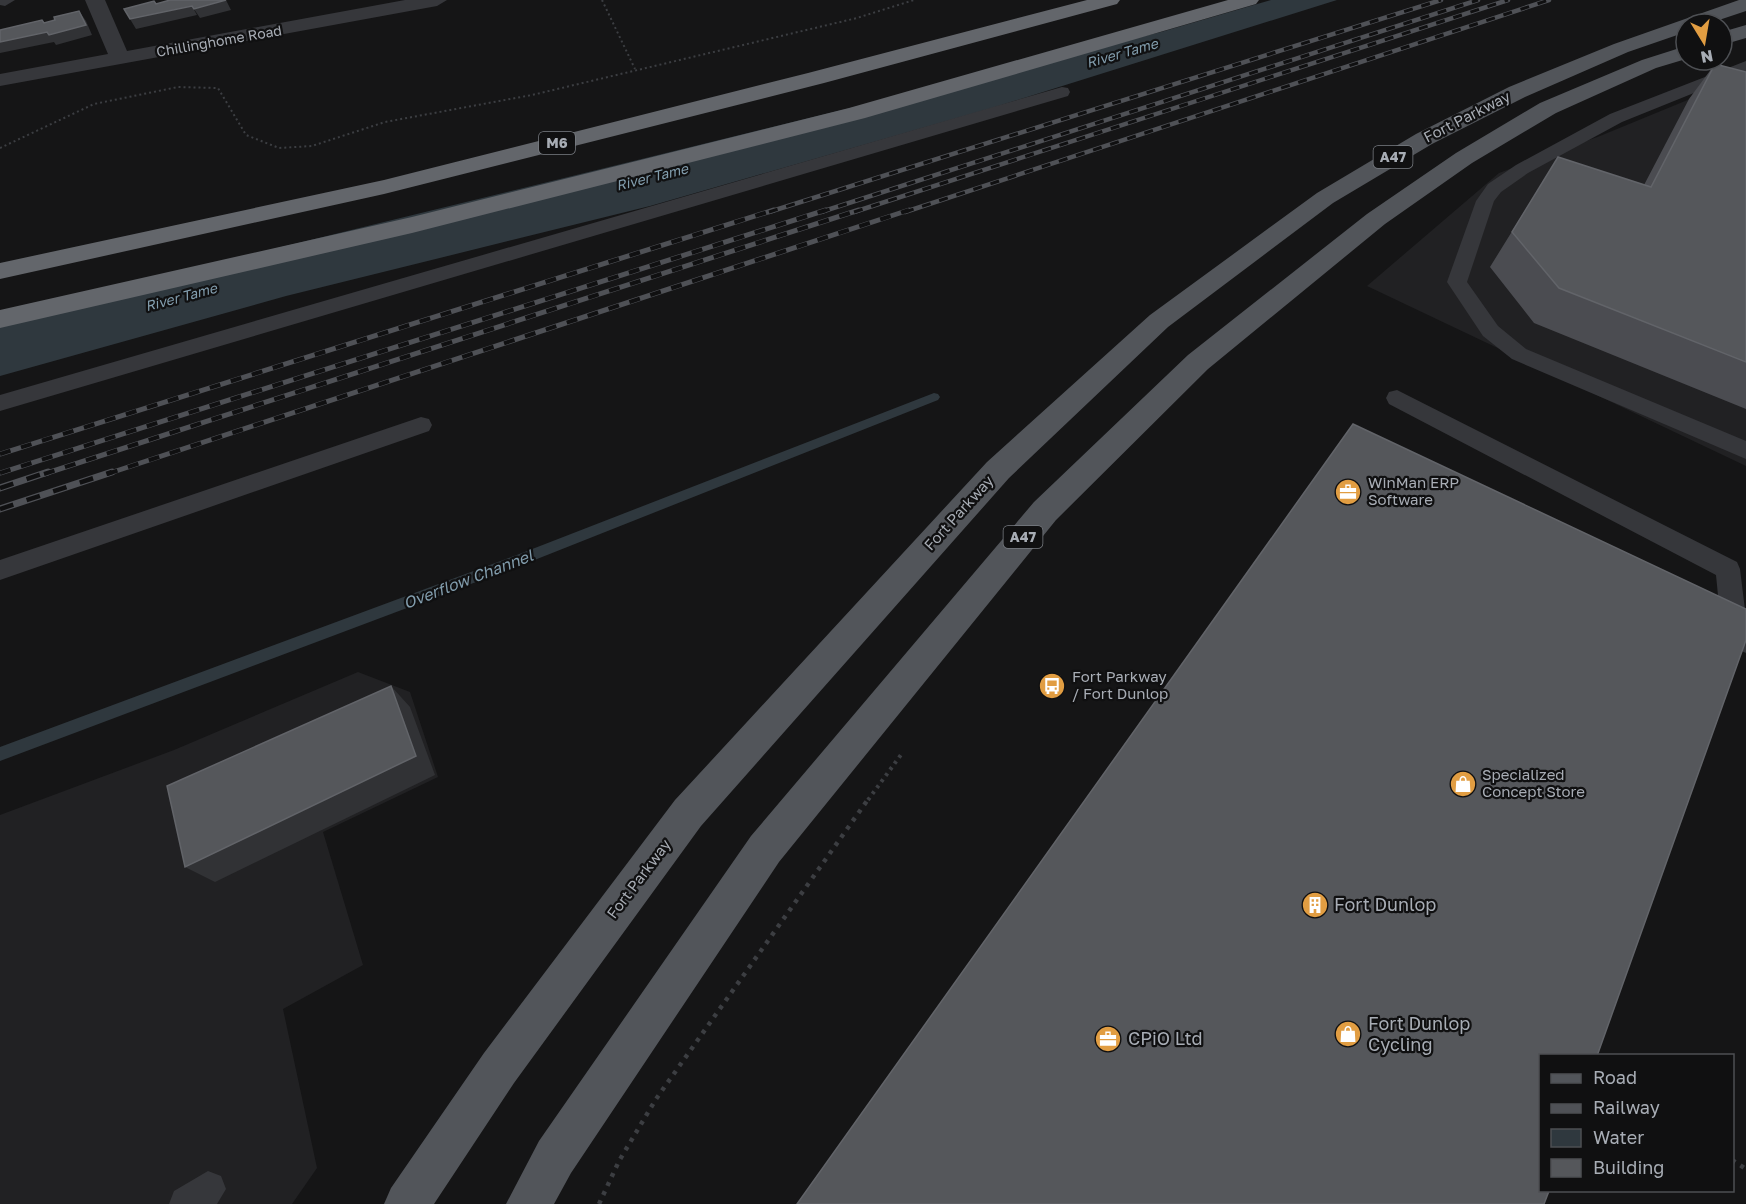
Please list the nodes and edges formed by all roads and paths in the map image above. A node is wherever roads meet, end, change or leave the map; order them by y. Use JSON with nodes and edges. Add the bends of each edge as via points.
{"nodes":[{"id":1,"x":95,"y":0,"type":"edge"},
{"id":2,"x":437,"y":0,"type":"edge"},
{"id":3,"x":602,"y":0,"type":"edge"},
{"id":4,"x":914,"y":0,"type":"edge"},
{"id":5,"x":1110,"y":0,"type":"edge"},
{"id":6,"x":1249,"y":0,"type":"edge"},
{"id":7,"x":1746,"y":4,"type":"edge"},
{"id":8,"x":1722,"y":12,"type":"edge"},
{"id":9,"x":1674,"y":29,"type":"edge"},
{"id":10,"x":1674,"y":55,"type":"edge"},
{"id":11,"x":120,"y":58,"type":"junction"},
{"id":12,"x":1746,"y":66,"type":"edge"},
{"id":13,"x":635,"y":69,"type":"junction"},
{"id":14,"x":0,"y":80,"type":"edge"},
{"id":15,"x":1062,"y":92,"type":"dead end"},
{"id":16,"x":0,"y":147,"type":"edge"},
{"id":17,"x":0,"y":271,"type":"edge"},
{"id":18,"x":0,"y":319,"type":"edge"},
{"id":19,"x":1397,"y":398,"type":"dead end"},
{"id":20,"x":0,"y":403,"type":"edge"},
{"id":21,"x":421,"y":425,"type":"dead end"},
{"id":22,"x":1746,"y":450,"type":"edge"},
{"id":23,"x":0,"y":570,"type":"edge"},
{"id":24,"x":1746,"y":642,"type":"edge"},
{"id":25,"x":906,"y":747,"type":"dead end"},
{"id":26,"x":407,"y":1204,"type":"edge"},
{"id":27,"x":529,"y":1204,"type":"edge"},
{"id":28,"x":599,"y":1204,"type":"edge"}],
"edges":[{"from":1,"to":11,"type":"street"},
{"from":2,"to":11,"type":"street","name":"Chillinghome Road"},
{"from":3,"to":13,"type":"path"},
{"from":4,"to":13,"type":"path","via":[[857,18]]},
{"from":5,"to":17,"type":"highway","number":"M6","via":[[384,187]]},
{"from":6,"to":18,"type":"highway","via":[[857,113],[412,225]]},
{"from":7,"to":8,"type":"main road","name":"Fort Parkway","number":"A47"},
{"from":9,"to":26,"type":"main road","name":"Fort Parkway","number":"A47","via":[[1517,92],[1424,139],[1325,198],[1132,345],[998,470],[688,813],[499,1068]]},
{"from":10,"to":27,"type":"main road","name":"Fort Parkway","number":"A47","via":[[1548,108],[1464,158],[1376,219],[1198,362],[1044,511],[765,849],[555,1157]]},
{"from":11,"to":14,"type":"street","name":"Chillinghome Road"},
{"from":12,"to":22,"type":"lane","via":[[1616,118],[1494,188],[1485,201],[1457,282],[1486,329],[1519,354]]},
{"from":13,"to":16,"type":"path","via":[[532,95],[385,122],[312,146],[279,148],[246,135],[219,88],[178,87],[94,104]]},
{"from":15,"to":20,"type":"lane"},
{"from":19,"to":24,"type":"lane","via":[[1728,569],[1735,636]]},
{"from":21,"to":23,"type":"lane"},
{"from":25,"to":28,"type":"path","via":[[666,1085],[610,1175]]}]}
